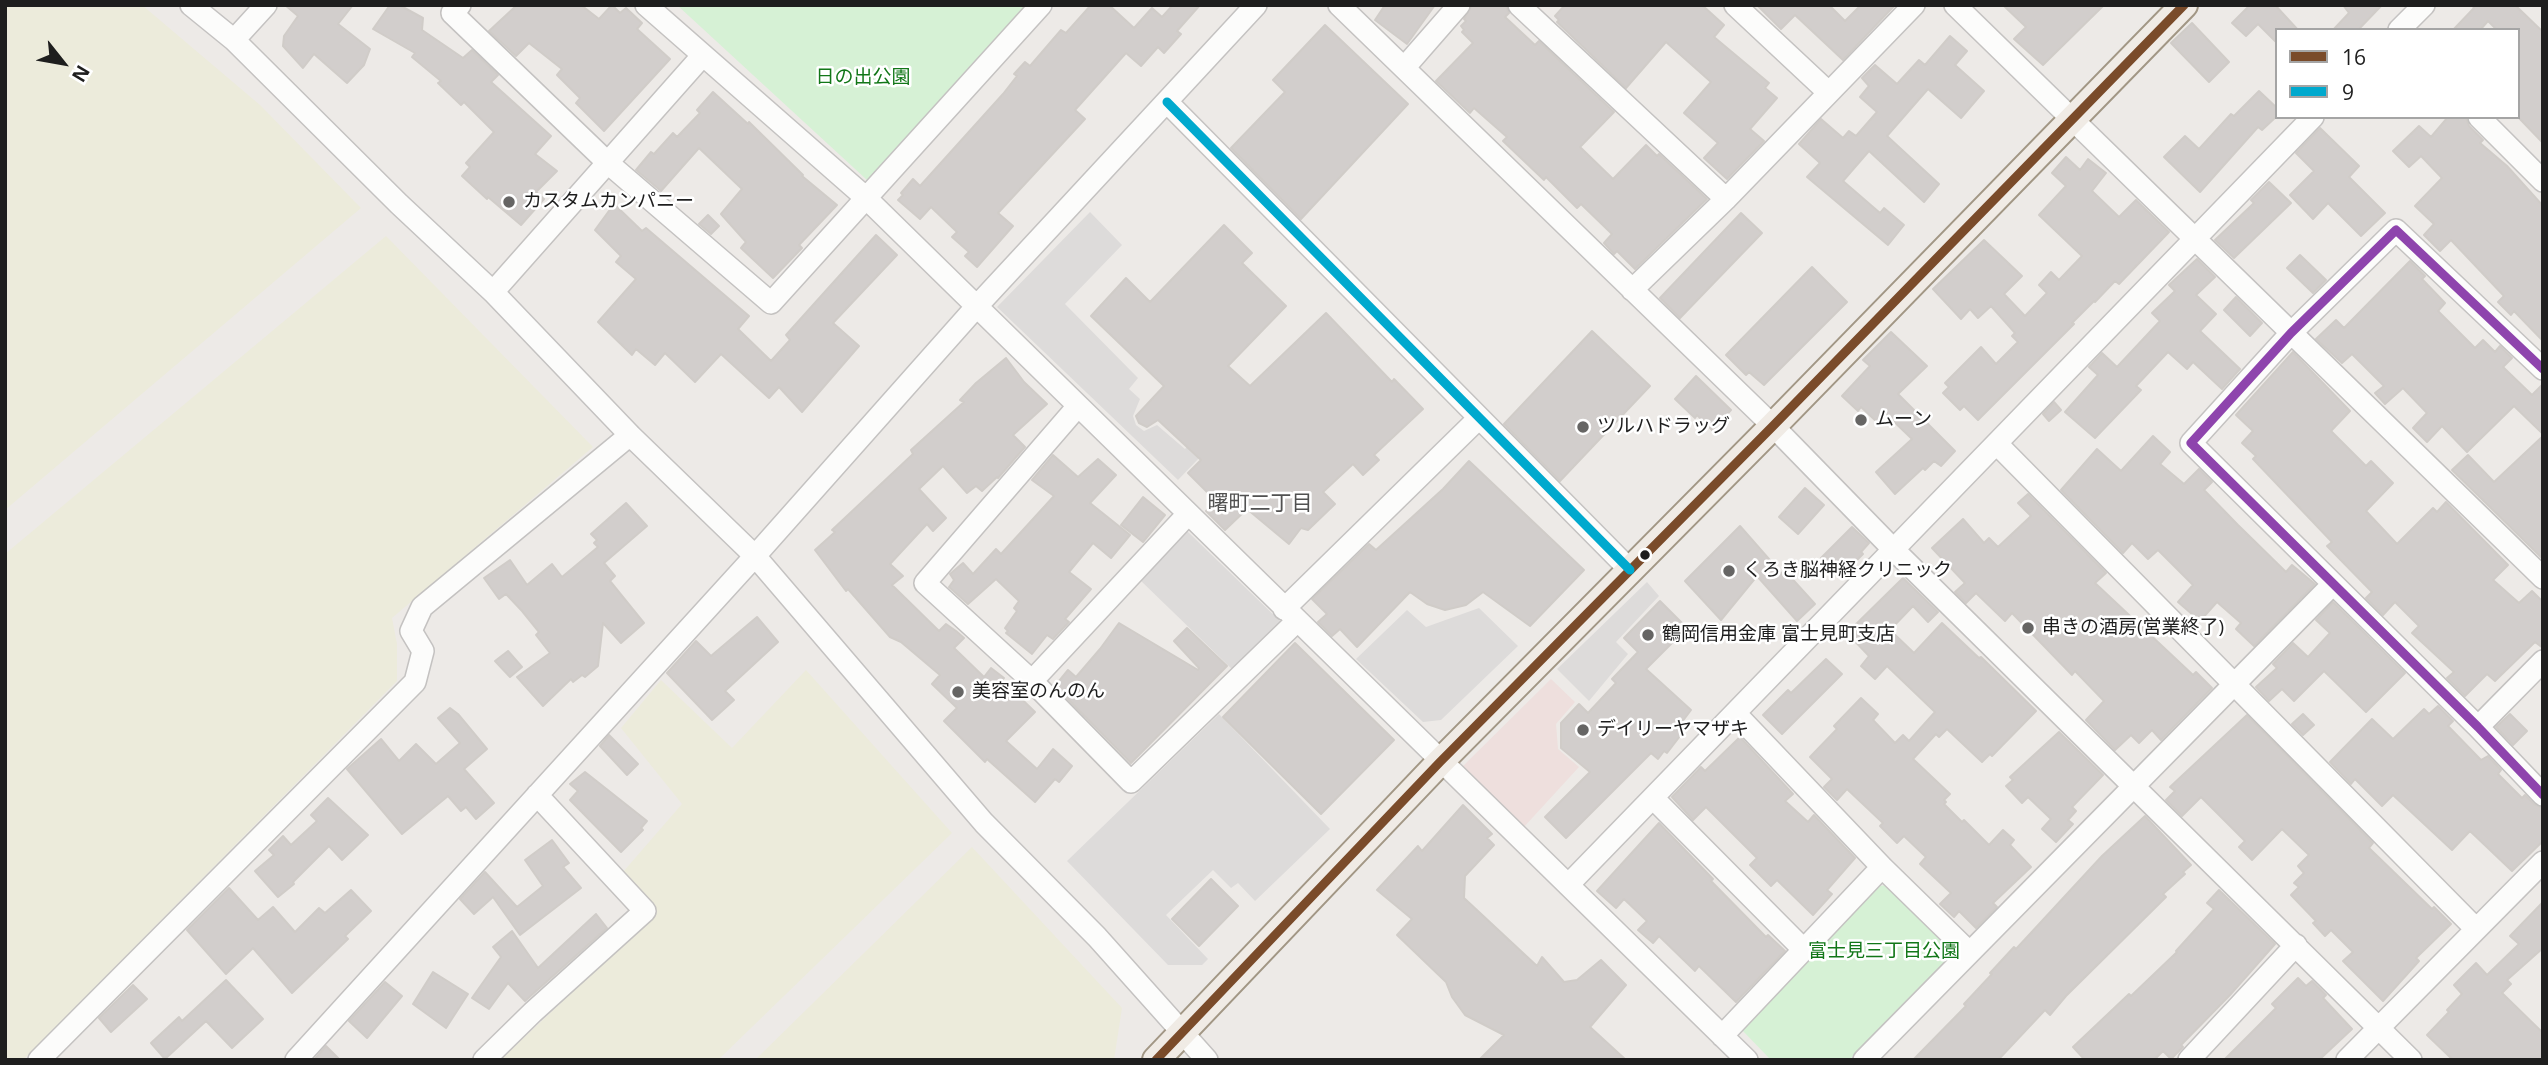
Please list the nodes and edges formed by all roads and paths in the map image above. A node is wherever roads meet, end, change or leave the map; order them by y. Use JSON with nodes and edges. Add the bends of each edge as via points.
{"nodes":[{"id":1,"x":191,"y":5,"type":"edge"},
{"id":2,"x":266,"y":5,"type":"edge"},
{"id":3,"x":460,"y":5,"type":"edge"},
{"id":4,"x":646,"y":5,"type":"edge"},
{"id":5,"x":1041,"y":5,"type":"edge"},
{"id":6,"x":1256,"y":5,"type":"edge"},
{"id":7,"x":1339,"y":5,"type":"edge"},
{"id":8,"x":1459,"y":5,"type":"edge"},
{"id":9,"x":1519,"y":5,"type":"edge"},
{"id":10,"x":1735,"y":5,"type":"edge"},
{"id":11,"x":1914,"y":5,"type":"edge"},
{"id":12,"x":1955,"y":5,"type":"edge"},
{"id":13,"x":2184,"y":5,"type":"edge"},
{"id":14,"x":2424,"y":5,"type":"edge"},
{"id":15,"x":2401,"y":28,"type":"edge"},
{"id":16,"x":234,"y":40,"type":"junction"},
{"id":17,"x":703,"y":55,"type":"junction"},
{"id":18,"x":1404,"y":68,"type":"junction"},
{"id":19,"x":1828,"y":92,"type":"junction"},
{"id":20,"x":1167,"y":102,"type":"junction"},
{"id":21,"x":2073,"y":118,"type":"junction"},
{"id":22,"x":2312,"y":119,"type":"edge"},
{"id":23,"x":2481,"y":119,"type":"edge"},
{"id":24,"x":608,"y":163,"type":"junction"},
{"id":25,"x":2543,"y":181,"type":"edge"},
{"id":26,"x":865,"y":197,"type":"junction"},
{"id":27,"x":1726,"y":199,"type":"junction"},
{"id":28,"x":2196,"y":239,"type":"junction"},
{"id":29,"x":1632,"y":290,"type":"junction"},
{"id":30,"x":494,"y":292,"type":"junction"},
{"id":31,"x":977,"y":306,"type":"junction"},
{"id":32,"x":2291,"y":334,"type":"junction"},
{"id":33,"x":2543,"y":369,"type":"edge"},
{"id":34,"x":1078,"y":406,"type":"junction"},
{"id":35,"x":1479,"y":418,"type":"junction"},
{"id":36,"x":1773,"y":426,"type":"junction"},
{"id":37,"x":630,"y":435,"type":"junction"},
{"id":38,"x":1997,"y":444,"type":"junction"},
{"id":39,"x":1188,"y":514,"type":"junction"},
{"id":40,"x":1894,"y":550,"type":"junction"},
{"id":41,"x":755,"y":556,"type":"junction"},
{"id":42,"x":1630,"y":570,"type":"junction"},
{"id":43,"x":2543,"y":578,"type":"edge"},
{"id":44,"x":2333,"y":584,"type":"junction"},
{"id":45,"x":1291,"y":615,"type":"junction"},
{"id":46,"x":2543,"y":661,"type":"edge"},
{"id":47,"x":1032,"y":681,"type":"junction"},
{"id":48,"x":2236,"y":684,"type":"junction"},
{"id":49,"x":1735,"y":713,"type":"junction"},
{"id":50,"x":2478,"y":727,"type":"junction"},
{"id":51,"x":1440,"y":762,"type":"junction"},
{"id":52,"x":2134,"y":785,"type":"junction"},
{"id":53,"x":537,"y":795,"type":"junction"},
{"id":54,"x":2543,"y":795,"type":"edge"},
{"id":55,"x":1653,"y":798,"type":"junction"},
{"id":56,"x":2543,"y":862,"type":"edge"},
{"id":57,"x":1882,"y":867,"type":"junction"},
{"id":58,"x":1568,"y":885,"type":"junction"},
{"id":59,"x":2476,"y":929,"type":"junction"},
{"id":60,"x":2296,"y":945,"type":"junction"},
{"id":61,"x":1804,"y":950,"type":"junction"},
{"id":62,"x":1969,"y":952,"type":"junction"},
{"id":63,"x":2379,"y":1027,"type":"junction"},
{"id":64,"x":1182,"y":1033,"type":"junction"},
{"id":65,"x":1722,"y":1035,"type":"junction"},
{"id":66,"x":39,"y":1060,"type":"edge"},
{"id":67,"x":296,"y":1060,"type":"edge"},
{"id":68,"x":484,"y":1060,"type":"edge"},
{"id":69,"x":1156,"y":1060,"type":"edge"},
{"id":70,"x":1207,"y":1060,"type":"edge"},
{"id":71,"x":1747,"y":1060,"type":"edge"},
{"id":72,"x":1864,"y":1060,"type":"edge"},
{"id":73,"x":2189,"y":1060,"type":"edge"},
{"id":74,"x":2347,"y":1060,"type":"edge"},
{"id":75,"x":2411,"y":1060,"type":"edge"}],
"edges":[{"from":1,"to":16,"type":"street"},
{"from":2,"to":16,"type":"street"},
{"from":3,"to":24,"type":"street","via":[[452,13]]},
{"from":4,"to":17,"type":"street"},
{"from":5,"to":26,"type":"street"},
{"from":6,"to":20,"type":"street"},
{"from":7,"to":18,"type":"street"},
{"from":8,"to":18,"type":"street"},
{"from":9,"to":27,"type":"street"},
{"from":10,"to":19,"type":"street"},
{"from":11,"to":19,"type":"street"},
{"from":12,"to":21,"type":"street"},
{"from":13,"to":21,"type":"main road"},
{"from":14,"to":15,"type":"street"},
{"from":16,"to":30,"type":"street","via":[[398,204]]},
{"from":17,"to":24,"type":"street"},
{"from":17,"to":26,"type":"street"},
{"from":18,"to":29,"type":"street"},
{"from":19,"to":27,"type":"street"},
{"from":20,"to":31,"type":"street"},
{"from":20,"to":35,"type":"street"},
{"from":21,"to":28,"type":"street"},
{"from":21,"to":36,"type":"main road"},
{"from":22,"to":28,"type":"street"},
{"from":23,"to":25,"type":"street"},
{"from":24,"to":26,"type":"street","via":[[771,303]]},
{"from":24,"to":30,"type":"street"},
{"from":26,"to":31,"type":"street"},
{"from":27,"to":29,"type":"street"},
{"from":28,"to":32,"type":"street"},
{"from":28,"to":38,"type":"street"},
{"from":29,"to":36,"type":"street"},
{"from":30,"to":37,"type":"street"},
{"from":31,"to":34,"type":"street"},
{"from":31,"to":41,"type":"street"},
{"from":32,"to":33,"type":"street","via":[[2396,230]]},
{"from":32,"to":43,"type":"street"},
{"from":32,"to":44,"type":"street","via":[[2191,443]]},
{"from":34,"to":39,"type":"street"},
{"from":34,"to":47,"type":"street","via":[[925,583]]},
{"from":35,"to":42,"type":"street"},
{"from":35,"to":45,"type":"street"},
{"from":36,"to":40,"type":"street"},
{"from":36,"to":42,"type":"main road"},
{"from":37,"to":41,"type":"street"},
{"from":37,"to":66,"type":"street","via":[[422,607],[411,631],[423,651],[415,682]]},
{"from":38,"to":40,"type":"street"},
{"from":38,"to":48,"type":"street"},
{"from":39,"to":45,"type":"street"},
{"from":39,"to":47,"type":"street"},
{"from":40,"to":49,"type":"street"},
{"from":40,"to":52,"type":"street"},
{"from":41,"to":53,"type":"street"},
{"from":41,"to":64,"type":"street","via":[[984,823],[1097,937]]},
{"from":42,"to":51,"type":"main road"},
{"from":44,"to":48,"type":"street"},
{"from":44,"to":50,"type":"street"},
{"from":45,"to":47,"type":"street","via":[[1131,782]]},
{"from":45,"to":51,"type":"street"},
{"from":46,"to":50,"type":"street"},
{"from":48,"to":52,"type":"street"},
{"from":48,"to":59,"type":"street"},
{"from":49,"to":55,"type":"street"},
{"from":49,"to":57,"type":"street"},
{"from":50,"to":54,"type":"street"},
{"from":51,"to":58,"type":"street"},
{"from":51,"to":64,"type":"main road"},
{"from":52,"to":60,"type":"street"},
{"from":52,"to":62,"type":"street"},
{"from":53,"to":67,"type":"street"},
{"from":53,"to":68,"type":"street","via":[[645,911]]},
{"from":55,"to":58,"type":"street"},
{"from":55,"to":61,"type":"street"},
{"from":56,"to":59,"type":"street"},
{"from":57,"to":61,"type":"street"},
{"from":57,"to":62,"type":"street"},
{"from":58,"to":65,"type":"street"},
{"from":59,"to":63,"type":"street"},
{"from":60,"to":63,"type":"street"},
{"from":60,"to":73,"type":"street"},
{"from":61,"to":65,"type":"street"},
{"from":62,"to":72,"type":"street"},
{"from":63,"to":74,"type":"street"},
{"from":63,"to":75,"type":"street"},
{"from":64,"to":69,"type":"main road"},
{"from":64,"to":70,"type":"street"},
{"from":65,"to":71,"type":"street"}]}
